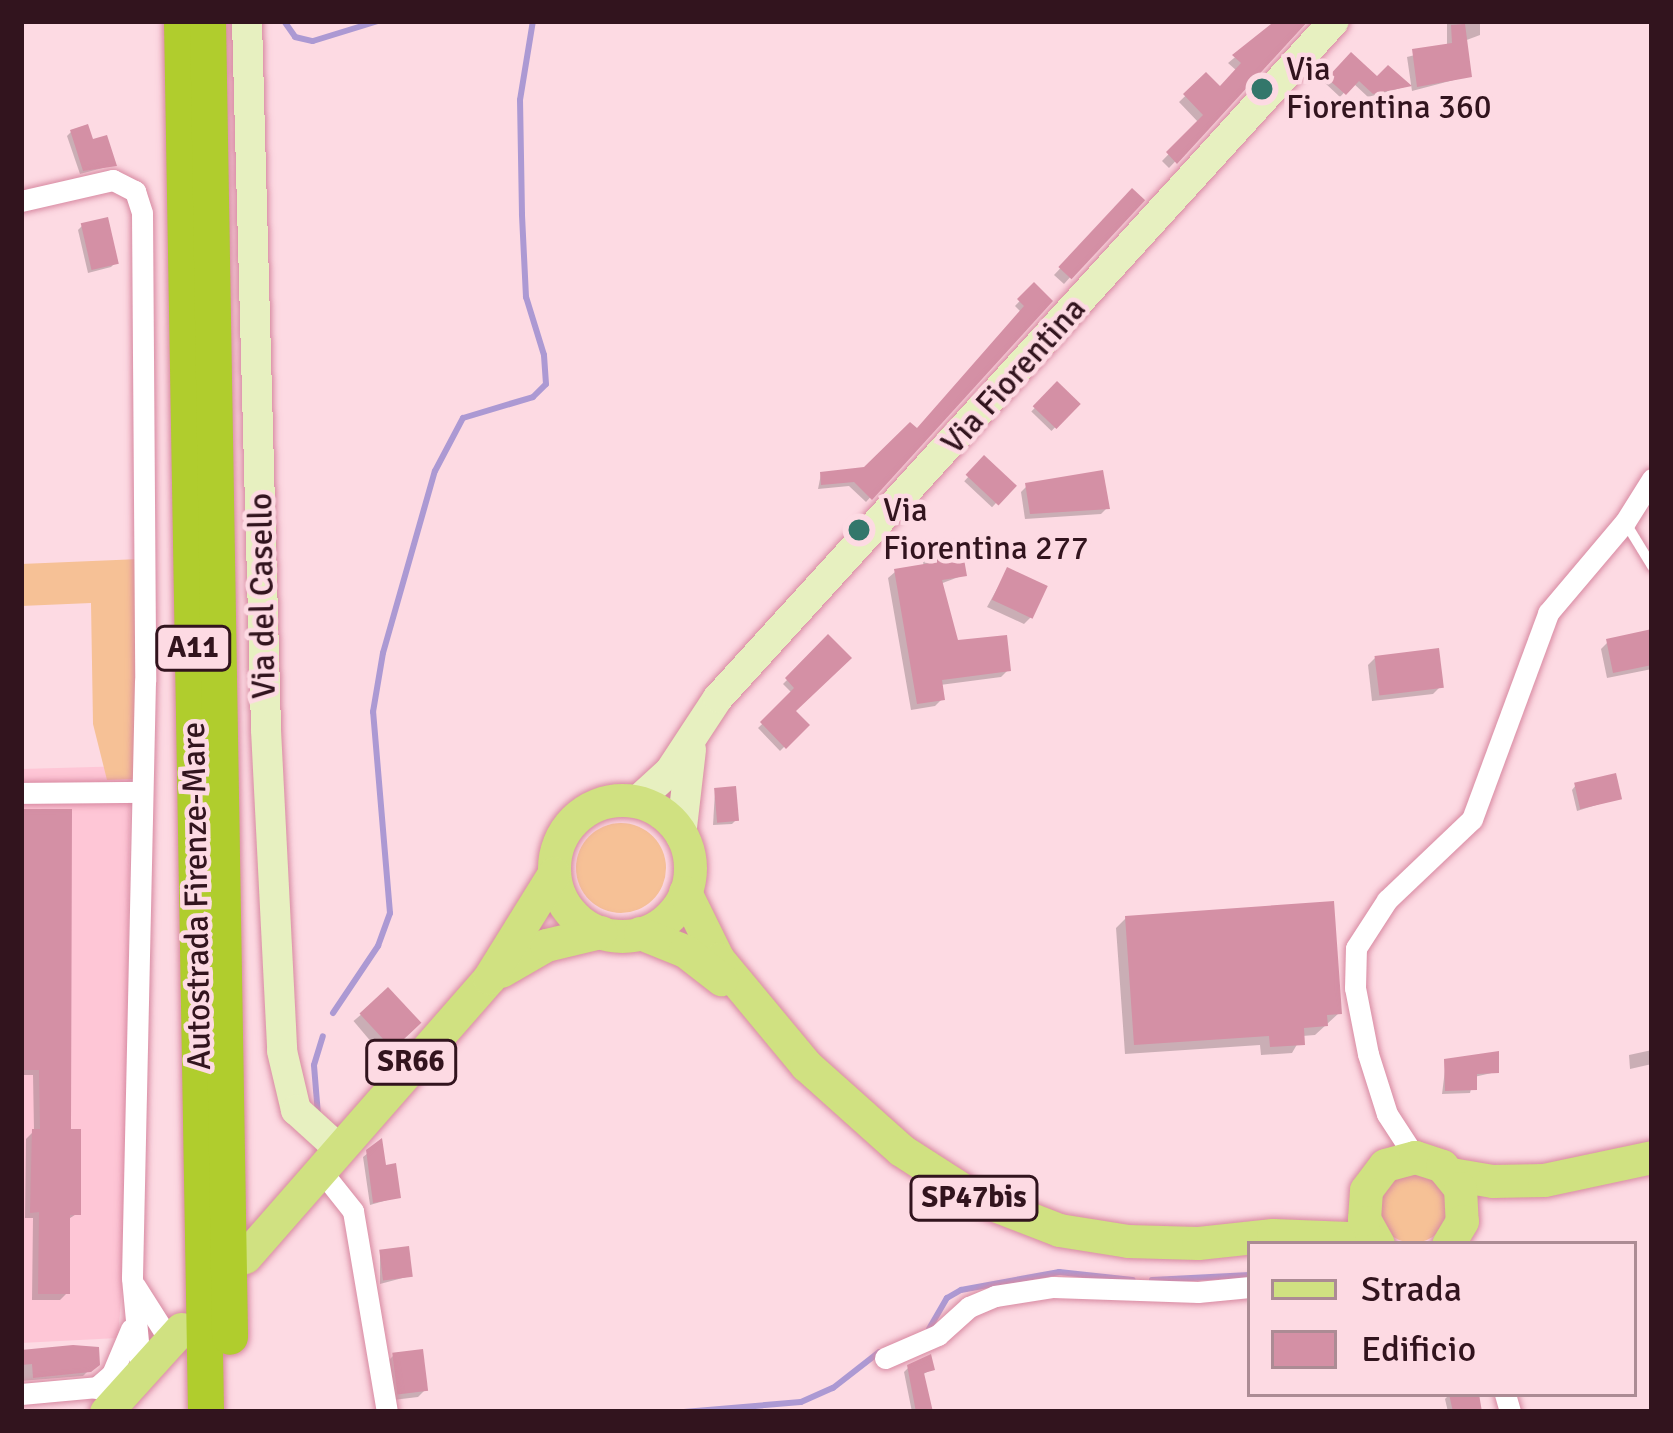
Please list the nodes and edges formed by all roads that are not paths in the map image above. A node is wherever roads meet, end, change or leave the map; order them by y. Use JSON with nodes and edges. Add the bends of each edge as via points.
{"nodes":[{"id":1,"x":182,"y":21,"type":"edge"},
{"id":2,"x":208,"y":21,"type":"edge"},
{"id":3,"x":247,"y":21,"type":"edge"},
{"id":4,"x":1334,"y":21,"type":"edge"},
{"id":5,"x":21,"y":201,"type":"edge"},
{"id":6,"x":1652,"y":479,"type":"edge"},
{"id":7,"x":1625,"y":523,"type":"junction"},
{"id":8,"x":1652,"y":566,"type":"edge"},
{"id":9,"x":695,"y":732,"type":"junction"},
{"id":10,"x":142,"y":792,"type":"junction"},
{"id":11,"x":21,"y":793,"type":"edge"},
{"id":12,"x":636,"y":802,"type":"junction"},
{"id":13,"x":681,"y":836,"type":"junction"},
{"id":14,"x":554,"y":873,"type":"junction"},
{"id":15,"x":685,"y":892,"type":"junction"},
{"id":16,"x":600,"y":932,"type":"junction"},
{"id":17,"x":640,"y":933,"type":"junction"},
{"id":18,"x":489,"y":978,"type":"junction"},
{"id":19,"x":745,"y":998,"type":"junction"},
{"id":20,"x":1652,"y":1157,"type":"edge"},
{"id":21,"x":330,"y":1161,"type":"junction"},
{"id":22,"x":1400,"y":1161,"type":"junction"},
{"id":23,"x":1451,"y":1174,"type":"junction"},
{"id":24,"x":1544,"y":1180,"type":"junction"},
{"id":25,"x":1364,"y":1196,"type":"junction"},
{"id":26,"x":1273,"y":1235,"type":"junction"},
{"id":27,"x":1455,"y":1238,"type":"edge"},
{"id":28,"x":1361,"y":1241,"type":"edge"},
{"id":29,"x":1375,"y":1241,"type":"edge"},
{"id":30,"x":245,"y":1257,"type":"dead end"},
{"id":31,"x":132,"y":1278,"type":"junction"},
{"id":32,"x":1247,"y":1287,"type":"edge"},
{"id":33,"x":132,"y":1322,"type":"junction"},
{"id":34,"x":176,"y":1335,"type":"joint"},
{"id":35,"x":885,"y":1358,"type":"dead end"},
{"id":36,"x":136,"y":1379,"type":"junction"},
{"id":37,"x":21,"y":1394,"type":"edge"},
{"id":38,"x":100,"y":1404,"type":"edge"},
{"id":39,"x":206,"y":1412,"type":"edge"},
{"id":40,"x":231,"y":1412,"type":"edge"},
{"id":41,"x":387,"y":1412,"type":"edge"}],
"edges":[{"from":1,"to":39,"type":"highway","name":"Autostrada Firenze-Mare","number":"A11"},
{"from":2,"to":40,"type":"highway","name":"Autostrada Firenze-Mare","number":"A11"},
{"from":3,"to":21,"type":"street","name":"Via del Casello","via":[[278,991],[289,1095]]},
{"from":4,"to":9,"type":"street","name":"Via Fiorentina"},
{"from":5,"to":10,"type":"street","via":[[113,180],[135,191],[142,213]]},
{"from":6,"to":7,"type":"street"},
{"from":7,"to":8,"type":"lane"},
{"from":7,"to":22,"type":"street","via":[[1548,613],[1472,819],[1387,900],[1356,948],[1355,988]]},
{"from":9,"to":12,"type":"street","name":"Via Fiorentina","via":[[663,780]]},
{"from":9,"to":13,"type":"street","name":"Via Fiorentina"},
{"from":10,"to":11,"type":"street"},
{"from":10,"to":31,"type":"street"},
{"from":12,"to":13,"type":"main road","via":[[663,814]]},
{"from":12,"to":14,"type":"main road","via":[[602,803],[572,821]]},
{"from":13,"to":15,"type":"main road"},
{"from":14,"to":16,"type":"main road","via":[[565,905]]},
{"from":14,"to":18,"type":"main road","number":"SR66"},
{"from":15,"to":17,"type":"main road","via":[[672,914]]},
{"from":15,"to":19,"type":"main road","number":"SP47bis"},
{"from":16,"to":17,"type":"main road"},
{"from":16,"to":18,"type":"main road","number":"SR66","via":[[545,945]]},
{"from":17,"to":19,"type":"main road","number":"SP47bis","via":[[685,951]]},
{"from":18,"to":21,"type":"main road","number":"SR66"},
{"from":19,"to":26,"type":"main road","number":"SP47bis","via":[[887,1139],[1007,1212],[1128,1241]]},
{"from":20,"to":24,"type":"main road"},
{"from":21,"to":30,"type":"main road","number":"SR66"},
{"from":21,"to":41,"type":"street","name":"Via del Casello","via":[[353,1211]]},
{"from":22,"to":23,"type":"main road"},
{"from":22,"to":25,"type":"main road"},
{"from":23,"to":24,"type":"main road"},
{"from":23,"to":27,"type":"main road","via":[[1463,1198]]},
{"from":24,"to":27,"type":"main road"},
{"from":25,"to":26,"type":"main road","number":"SP47bis"},
{"from":25,"to":29,"type":"main road","number":"SP47bis"},
{"from":26,"to":28,"type":"main road","number":"SP47bis"},
{"from":31,"to":33,"type":"street"},
{"from":31,"to":34,"type":"street"},
{"from":32,"to":35,"type":"street","via":[[1053,1287],[994,1296],[938,1335]]},
{"from":33,"to":36,"type":"street"},
{"from":33,"to":38,"type":"street"},
{"from":34,"to":36,"type":"main road"},
{"from":36,"to":38,"type":"main road"},
{"from":37,"to":38,"type":"street","via":[[72,1390]]}]}
